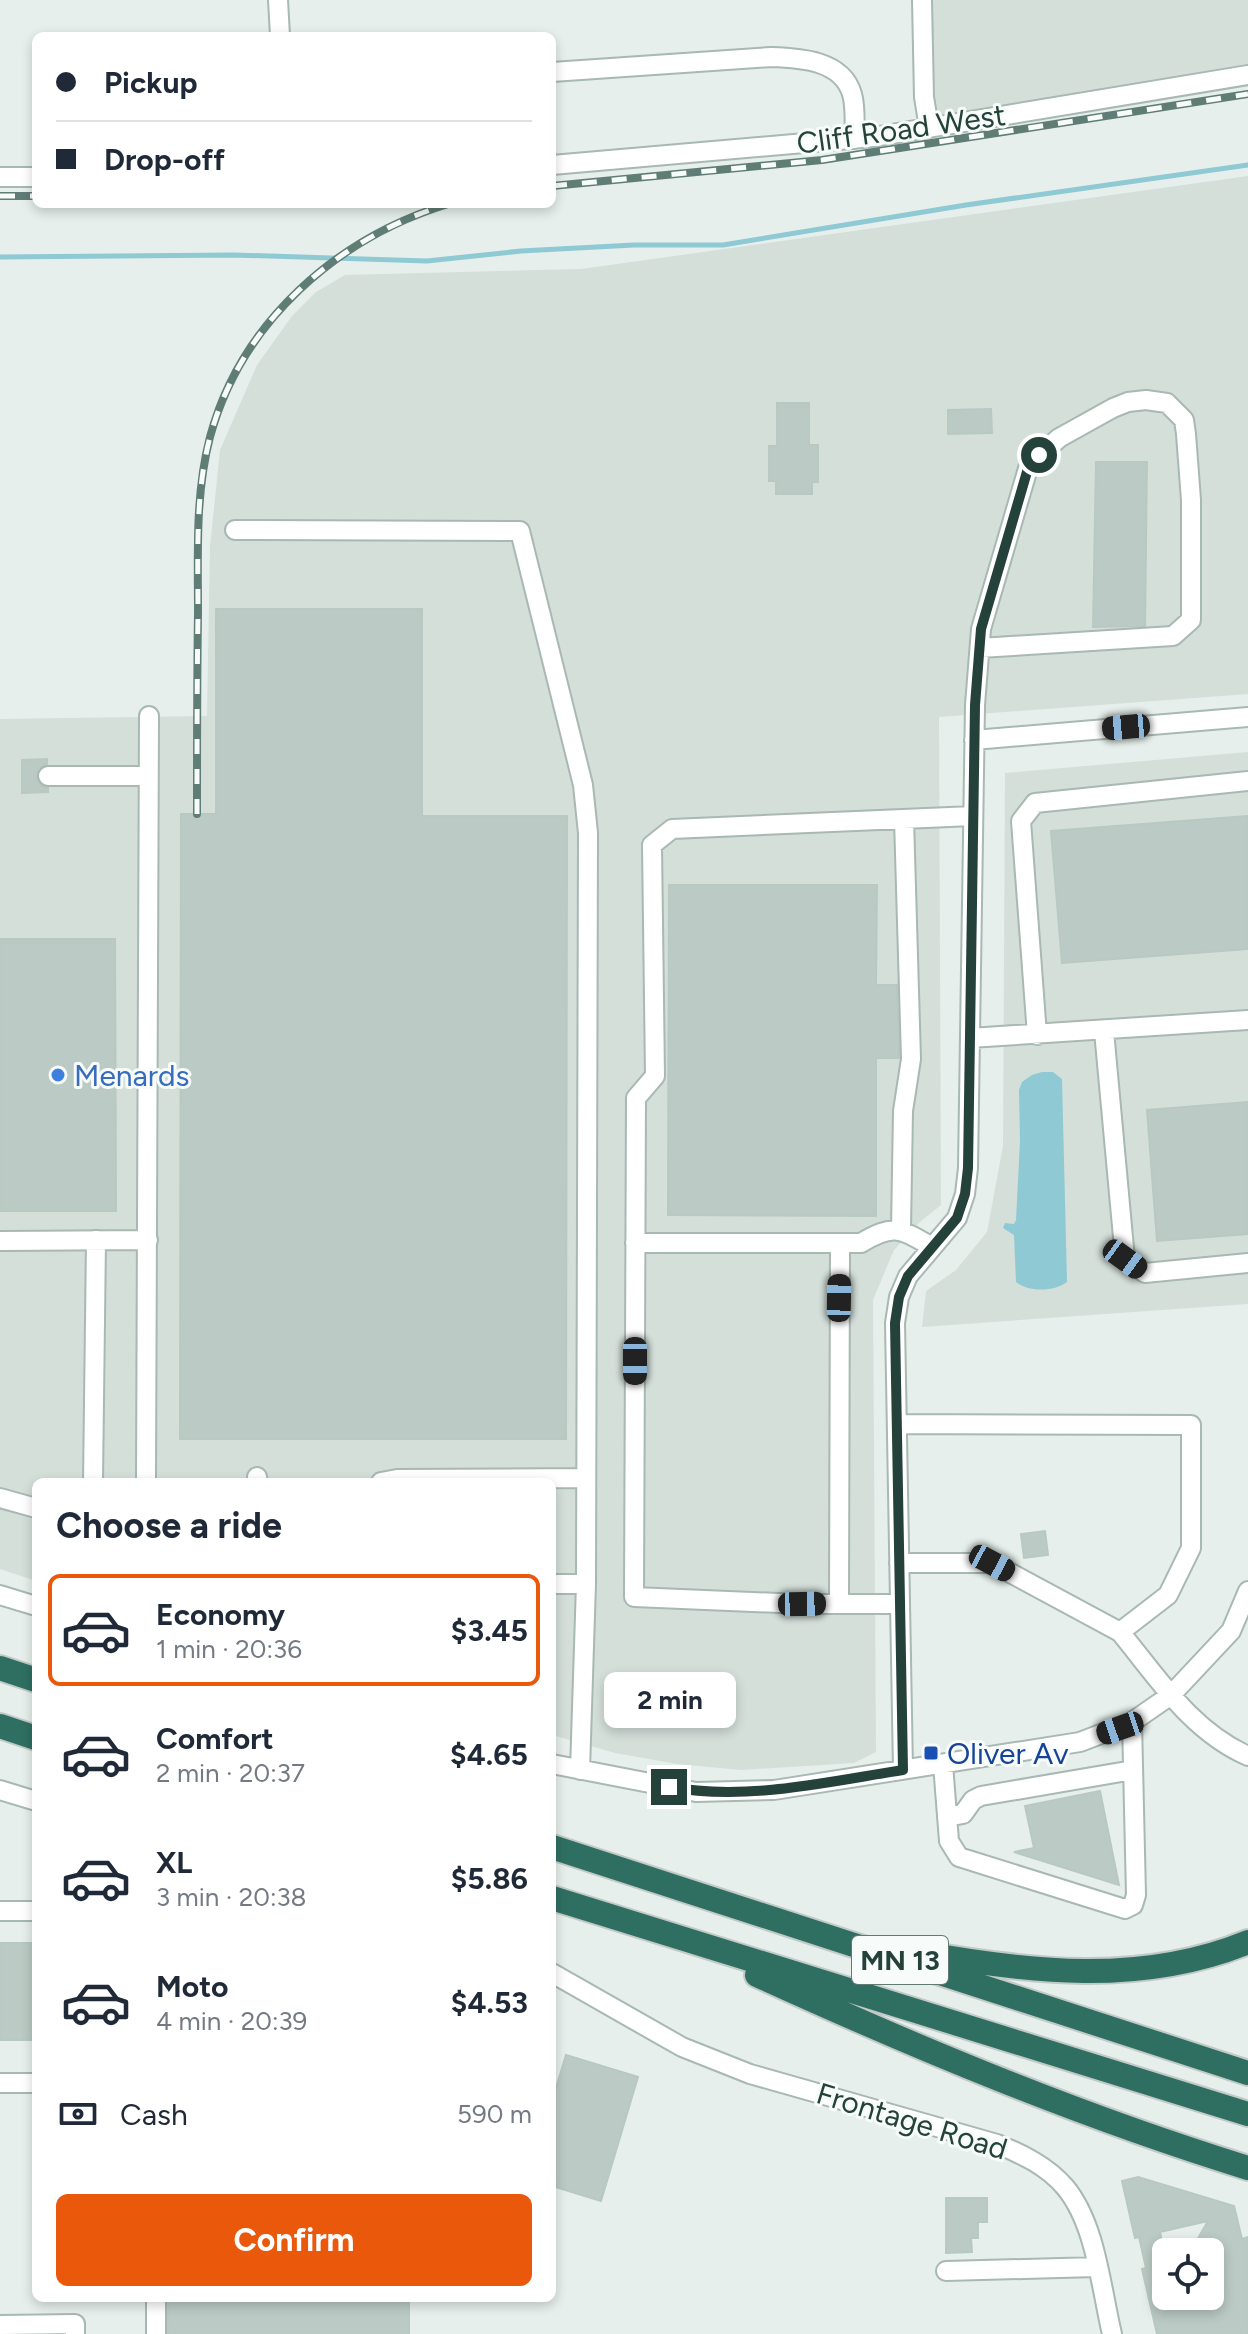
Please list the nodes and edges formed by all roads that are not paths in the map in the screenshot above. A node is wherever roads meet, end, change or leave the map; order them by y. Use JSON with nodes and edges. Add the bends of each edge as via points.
{"nodes":[{"id":1,"x":278,"y":0,"type":"edge"},
{"id":2,"x":922,"y":0,"type":"edge"},
{"id":3,"x":280,"y":32,"type":"edge"},
{"id":4,"x":556,"y":72,"type":"edge"},
{"id":5,"x":1248,"y":75,"type":"edge"},
{"id":6,"x":929,"y":128,"type":"junction"},
{"id":7,"x":855,"y":139,"type":"junction"},
{"id":8,"x":556,"y":165,"type":"edge"},
{"id":9,"x":0,"y":177,"type":"edge"},
{"id":10,"x":32,"y":177,"type":"edge"},
{"id":11,"x":235,"y":530,"type":"dead end"},
{"id":12,"x":980,"y":648,"type":"junction"},
{"id":13,"x":149,"y":716,"type":"dead end"},
{"id":14,"x":1248,"y":717,"type":"edge"},
{"id":15,"x":974,"y":740,"type":"junction"},
{"id":16,"x":48,"y":776,"type":"dead end"},
{"id":17,"x":148,"y":776,"type":"junction"},
{"id":18,"x":1248,"y":781,"type":"edge"},
{"id":19,"x":973,"y":816,"type":"junction"},
{"id":20,"x":904,"y":819,"type":"junction"},
{"id":21,"x":1248,"y":1020,"type":"edge"},
{"id":22,"x":1104,"y":1031,"type":"junction"},
{"id":23,"x":1037,"y":1035,"type":"junction"},
{"id":24,"x":970,"y":1038,"type":"junction"},
{"id":25,"x":901,"y":1229,"type":"junction"},
{"id":26,"x":96,"y":1240,"type":"junction"},
{"id":27,"x":148,"y":1240,"type":"junction"},
{"id":28,"x":0,"y":1241,"type":"edge"},
{"id":29,"x":635,"y":1243,"type":"junction"},
{"id":30,"x":840,"y":1243,"type":"junction"},
{"id":31,"x":932,"y":1247,"type":"junction"},
{"id":32,"x":1248,"y":1263,"type":"edge"},
{"id":33,"x":897,"y":1424,"type":"junction"},
{"id":34,"x":93,"y":1478,"type":"edge"},
{"id":35,"x":146,"y":1478,"type":"edge"},
{"id":36,"x":556,"y":1478,"type":"edge"},
{"id":37,"x":586,"y":1478,"type":"junction"},
{"id":38,"x":0,"y":1498,"type":"edge"},
{"id":39,"x":32,"y":1507,"type":"edge"},
{"id":40,"x":899,"y":1563,"type":"junction"},
{"id":41,"x":556,"y":1584,"type":"edge"},
{"id":42,"x":586,"y":1584,"type":"junction"},
{"id":43,"x":1248,"y":1591,"type":"edge"},
{"id":44,"x":0,"y":1595,"type":"edge"},
{"id":45,"x":839,"y":1604,"type":"junction"},
{"id":46,"x":900,"y":1604,"type":"junction"},
{"id":47,"x":32,"y":1605,"type":"edge"},
{"id":48,"x":1120,"y":1632,"type":"junction"},
{"id":49,"x":0,"y":1668,"type":"edge"},
{"id":50,"x":32,"y":1679,"type":"edge"},
{"id":51,"x":1171,"y":1695,"type":"junction"},
{"id":52,"x":1132,"y":1722,"type":"junction"},
{"id":53,"x":0,"y":1726,"type":"edge"},
{"id":54,"x":32,"y":1737,"type":"edge"},
{"id":55,"x":1248,"y":1756,"type":"edge"},
{"id":56,"x":943,"y":1764,"type":"junction"},
{"id":57,"x":556,"y":1765,"type":"edge"},
{"id":58,"x":580,"y":1770,"type":"junction"},
{"id":59,"x":903,"y":1770,"type":"junction"},
{"id":60,"x":1133,"y":1770,"type":"junction"},
{"id":61,"x":0,"y":1790,"type":"edge"},
{"id":62,"x":32,"y":1800,"type":"edge"},
{"id":63,"x":947,"y":1817,"type":"junction"},
{"id":64,"x":556,"y":1848,"type":"edge"},
{"id":65,"x":556,"y":1899,"type":"edge"},
{"id":66,"x":0,"y":1911,"type":"edge"},
{"id":67,"x":32,"y":1911,"type":"edge"},
{"id":68,"x":757,"y":1914,"type":"junction"},
{"id":69,"x":664,"y":1933,"type":"junction"},
{"id":70,"x":1248,"y":1942,"type":"edge"},
{"id":71,"x":556,"y":1975,"type":"edge"},
{"id":72,"x":1248,"y":2073,"type":"edge"},
{"id":73,"x":0,"y":2083,"type":"edge"},
{"id":74,"x":32,"y":2083,"type":"edge"},
{"id":75,"x":1248,"y":2114,"type":"edge"},
{"id":76,"x":1248,"y":2168,"type":"edge"},
{"id":77,"x":1096,"y":2267,"type":"junction"},
{"id":78,"x":946,"y":2271,"type":"dead end"},
{"id":79,"x":156,"y":2302,"type":"edge"},
{"id":80,"x":0,"y":2325,"type":"edge"},
{"id":81,"x":75,"y":2334,"type":"edge"},
{"id":82,"x":156,"y":2334,"type":"edge"},
{"id":83,"x":1112,"y":2334,"type":"edge"}],
"edges":[{"from":1,"to":3,"type":"street"},
{"from":2,"to":6,"type":"street"},
{"from":4,"to":7,"type":"street","via":[[798,58],[843,77],[853,94]]},
{"from":5,"to":6,"type":"street","name":"Cliff Road West"},
{"from":6,"to":7,"type":"street","name":"Cliff Road West"},
{"from":7,"to":8,"type":"street","name":"Cliff Road West"},
{"from":9,"to":10,"type":"street"},
{"from":11,"to":37,"type":"street","via":[[520,531],[583,785],[588,833]]},
{"from":12,"to":12,"type":"street","via":[[1029,465],[1059,438],[1113,408],[1137,401],[1167,403],[1184,420],[1186,434],[1191,620],[1173,636]]},
{"from":12,"to":15,"type":"street"},
{"from":13,"to":17,"type":"street"},
{"from":14,"to":15,"type":"street"},
{"from":15,"to":19,"type":"street"},
{"from":16,"to":17,"type":"street"},
{"from":17,"to":27,"type":"street"},
{"from":18,"to":23,"type":"street","via":[[1035,803],[1021,821]]},
{"from":19,"to":20,"type":"street"},
{"from":19,"to":24,"type":"street"},
{"from":20,"to":25,"type":"street","via":[[911,1059],[903,1111]]},
{"from":20,"to":29,"type":"street","via":[[672,829],[652,845],[655,1076],[636,1098]]},
{"from":21,"to":22,"type":"street"},
{"from":22,"to":23,"type":"street"},
{"from":22,"to":32,"type":"street","via":[[1125,1259],[1145,1273]]},
{"from":23,"to":24,"type":"street"},
{"from":24,"to":31,"type":"street","via":[[965,1194],[957,1218]]},
{"from":25,"to":30,"type":"street","via":[[882,1230],[861,1243]]},
{"from":25,"to":31,"type":"street"},
{"from":26,"to":27,"type":"street"},
{"from":26,"to":28,"type":"street"},
{"from":26,"to":34,"type":"street"},
{"from":27,"to":35,"type":"street"},
{"from":29,"to":30,"type":"street"},
{"from":29,"to":45,"type":"street","via":[[634,1597]]},
{"from":30,"to":45,"type":"street"},
{"from":31,"to":33,"type":"street","via":[[908,1276],[899,1297]]},
{"from":33,"to":40,"type":"street"},
{"from":33,"to":48,"type":"street","via":[[1191,1425],[1191,1548],[1168,1595]]},
{"from":36,"to":37,"type":"street"},
{"from":37,"to":42,"type":"street"},
{"from":38,"to":39,"type":"street"},
{"from":40,"to":46,"type":"street"},
{"from":40,"to":48,"type":"street","via":[[992,1563]]},
{"from":41,"to":42,"type":"street"},
{"from":42,"to":58,"type":"street"},
{"from":43,"to":51,"type":"street","via":[[1231,1631]]},
{"from":44,"to":47,"type":"street"},
{"from":45,"to":46,"type":"street"},
{"from":46,"to":59,"type":"street"},
{"from":48,"to":51,"type":"street"},
{"from":49,"to":50,"type":"highway"},
{"from":51,"to":52,"type":"street"},
{"from":51,"to":55,"type":"street","via":[[1194,1722]]},
{"from":52,"to":56,"type":"street","via":[[1080,1742]]},
{"from":52,"to":60,"type":"street"},
{"from":53,"to":54,"type":"highway"},
{"from":56,"to":59,"type":"street"},
{"from":56,"to":63,"type":"street"},
{"from":57,"to":58,"type":"street"},
{"from":58,"to":59,"type":"street","via":[[696,1792],[774,1790]]},
{"from":60,"to":63,"type":"street","via":[[981,1796],[963,1814]]},
{"from":60,"to":63,"type":"street","via":[[1136,1895],[1125,1909],[959,1857],[949,1841]]},
{"from":61,"to":62,"type":"street"},
{"from":64,"to":68,"type":"highway","number":"MN 13"},
{"from":65,"to":69,"type":"highway","number":"MN 13"},
{"from":66,"to":67,"type":"street"},
{"from":68,"to":70,"type":"highway","via":[[985,1965],[1063,1972],[1179,1965]]},
{"from":68,"to":72,"type":"highway","number":"MN 13"},
{"from":69,"to":75,"type":"highway","number":"MN 13"},
{"from":69,"to":76,"type":"highway","via":[[971,2068]]},
{"from":71,"to":77,"type":"street","name":"Frontage Road","via":[[682,2047],[750,2074],[1025,2156],[1065,2186],[1089,2231]]},
{"from":73,"to":74,"type":"street"},
{"from":77,"to":78,"type":"street"},
{"from":77,"to":83,"type":"street","name":"Frontage Road"},
{"from":79,"to":82,"type":"street"},
{"from":80,"to":81,"type":"street","via":[[75,2324]]}]}
